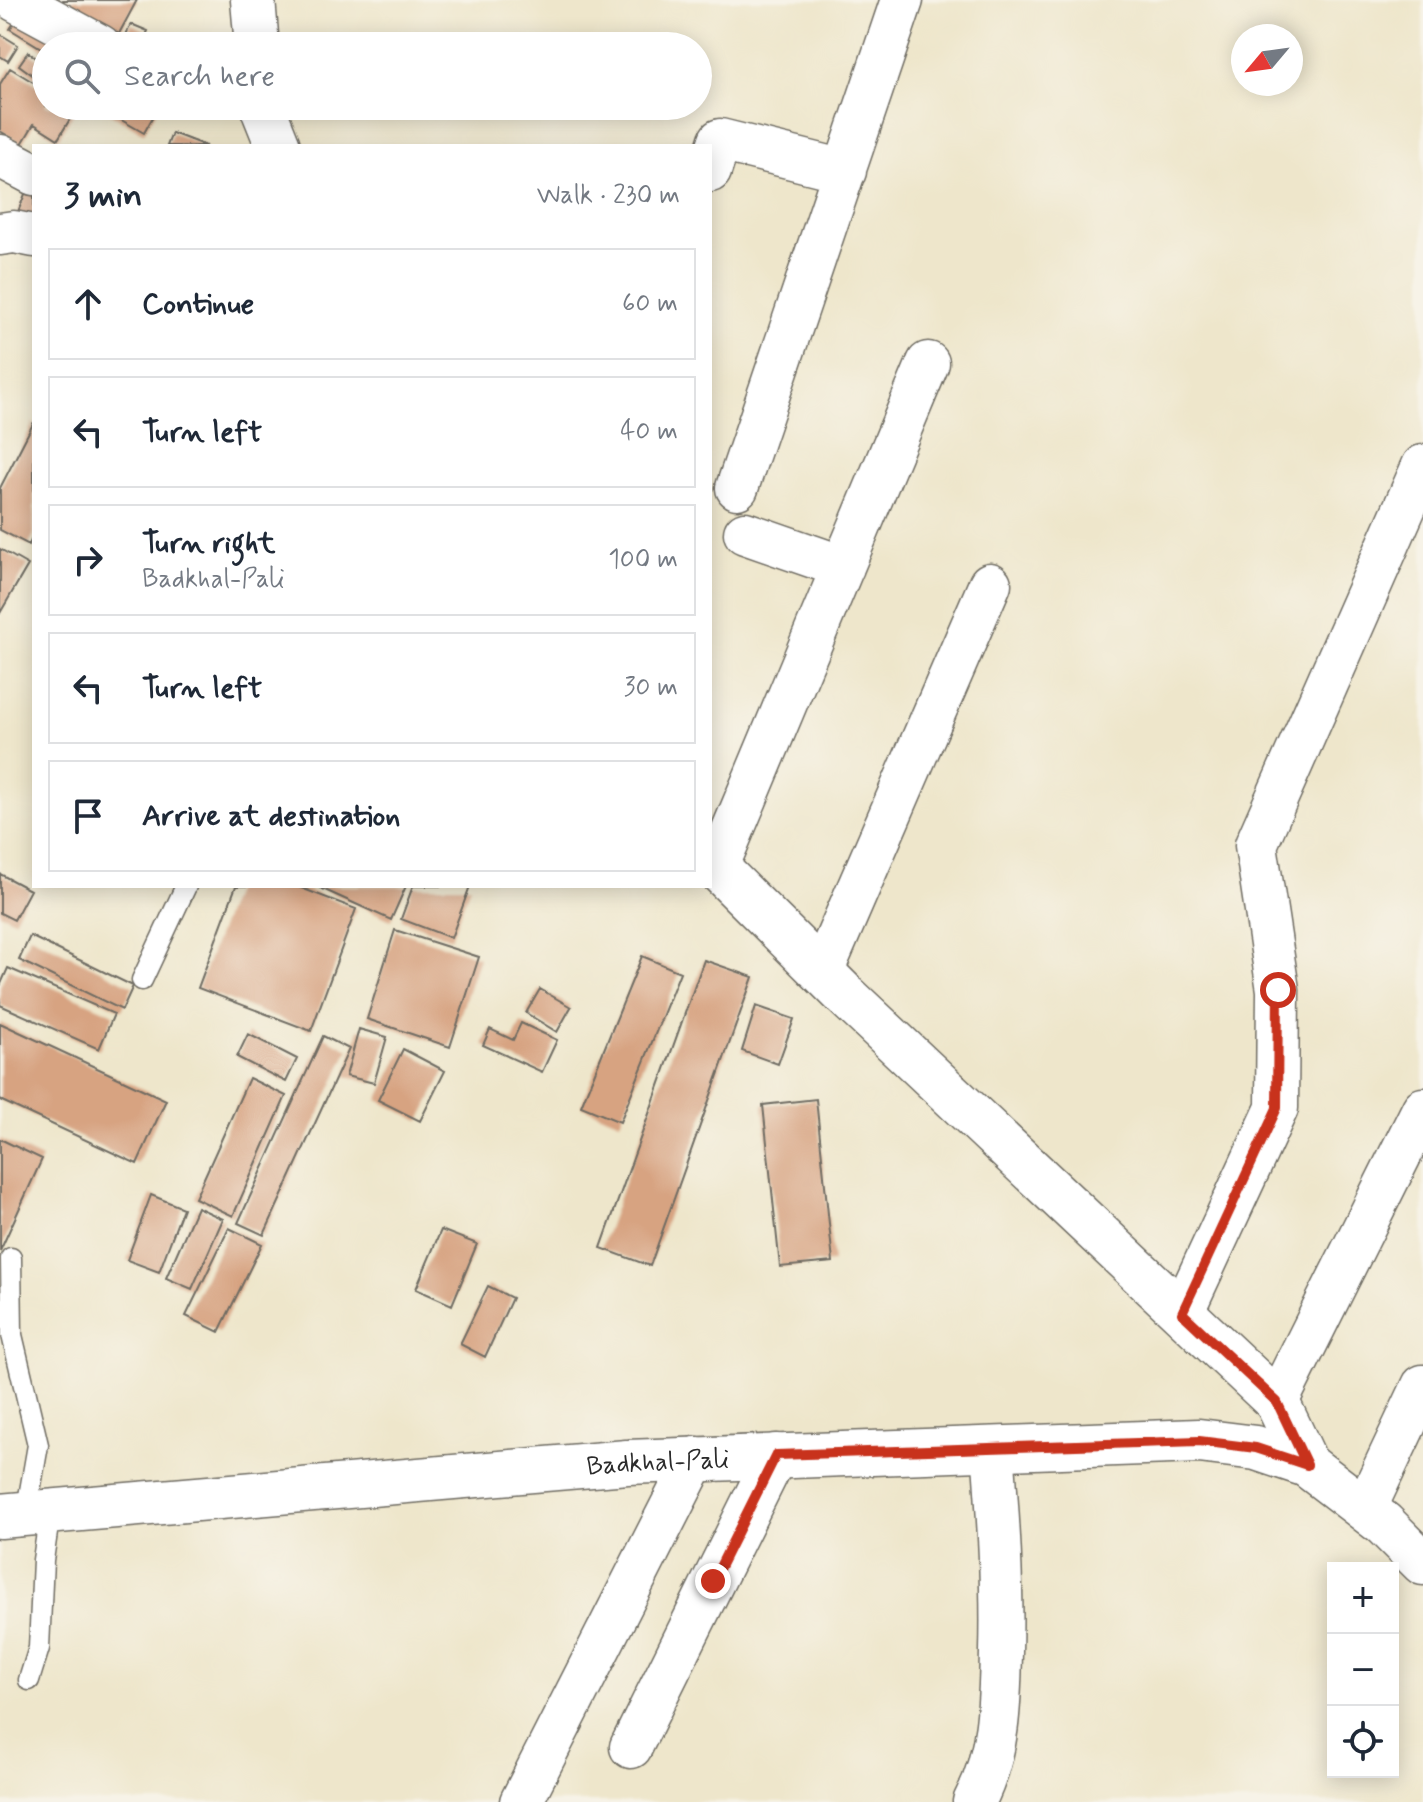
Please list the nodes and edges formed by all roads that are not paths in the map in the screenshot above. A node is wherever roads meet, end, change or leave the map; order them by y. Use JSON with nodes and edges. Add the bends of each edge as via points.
{"nodes":[{"id":1,"x":15,"y":0,"type":"edge"},
{"id":2,"x":253,"y":0,"type":"edge"},
{"id":3,"x":902,"y":0,"type":"edge"},
{"id":4,"x":74,"y":32,"type":"edge"},
{"id":5,"x":256,"y":32,"type":"edge"},
{"id":6,"x":268,"y":120,"type":"edge"},
{"id":7,"x":277,"y":144,"type":"edge"},
{"id":8,"x":0,"y":156,"type":"edge"},
{"id":9,"x":712,"y":165,"type":"edge"},
{"id":10,"x":845,"y":171,"type":"junction"},
{"id":11,"x":32,"y":173,"type":"edge"},
{"id":12,"x":0,"y":234,"type":"edge"},
{"id":13,"x":32,"y":236,"type":"edge"},
{"id":14,"x":928,"y":363,"type":"dead end"},
{"id":15,"x":1423,"y":466,"type":"edge"},
{"id":16,"x":737,"y":488,"type":"dead end"},
{"id":17,"x":745,"y":533,"type":"dead end"},
{"id":18,"x":843,"y":567,"type":"junction"},
{"id":19,"x":990,"y":584,"type":"dead end"},
{"id":20,"x":714,"y":864,"type":"edge"},
{"id":21,"x":185,"y":888,"type":"edge"},
{"id":22,"x":822,"y":972,"type":"junction"},
{"id":23,"x":142,"y":980,"type":"dead end"},
{"id":24,"x":1423,"y":1109,"type":"edge"},
{"id":25,"x":11,"y":1258,"type":"dead end"},
{"id":26,"x":1182,"y":1313,"type":"junction"},
{"id":27,"x":1423,"y":1386,"type":"edge"},
{"id":28,"x":1277,"y":1402,"type":"junction"},
{"id":29,"x":993,"y":1448,"type":"junction"},
{"id":30,"x":776,"y":1455,"type":"junction"},
{"id":31,"x":696,"y":1458,"type":"junction"},
{"id":32,"x":1307,"y":1465,"type":"junction"},
{"id":33,"x":1365,"y":1509,"type":"junction"},
{"id":34,"x":25,"y":1514,"type":"edge"},
{"id":35,"x":1423,"y":1563,"type":"edge"},
{"id":36,"x":29,"y":1680,"type":"dead end"},
{"id":37,"x":631,"y":1747,"type":"dead end"},
{"id":38,"x":521,"y":1802,"type":"edge"},
{"id":39,"x":974,"y":1802,"type":"edge"}],
"edges":[{"from":1,"to":4,"type":"street"},
{"from":2,"to":5,"type":"street"},
{"from":3,"to":10,"type":"street"},
{"from":6,"to":7,"type":"street"},
{"from":8,"to":11,"type":"street"},
{"from":9,"to":10,"type":"street","via":[[720,140]]},
{"from":10,"to":16,"type":"street"},
{"from":12,"to":13,"type":"street"},
{"from":14,"to":18,"type":"street"},
{"from":15,"to":26,"type":"street","via":[[1256,845],[1278,990],[1277,1108]]},
{"from":17,"to":18,"type":"street"},
{"from":18,"to":20,"type":"street"},
{"from":19,"to":22,"type":"street"},
{"from":20,"to":22,"type":"street"},
{"from":21,"to":23,"type":"lane"},
{"from":22,"to":26,"type":"street"},
{"from":24,"to":28,"type":"street"},
{"from":25,"to":34,"type":"lane","via":[[12,1335],[38,1445]]},
{"from":26,"to":28,"type":"street"},
{"from":27,"to":33,"type":"street"},
{"from":28,"to":32,"type":"street"},
{"from":29,"to":30,"type":"street","name":"Badkhal-Pali"},
{"from":29,"to":32,"type":"street","name":"Badkhal-Pali","via":[[1199,1441],[1256,1448]]},
{"from":29,"to":39,"type":"street","via":[[1002,1565],[1000,1714],[986,1780]]},
{"from":30,"to":31,"type":"street","name":"Badkhal-Pali"},
{"from":30,"to":37,"type":"street"},
{"from":31,"to":34,"type":"street","name":"Badkhal-Pali"},
{"from":31,"to":38,"type":"street"},
{"from":32,"to":33,"type":"street","name":"Badkhal-Pali"},
{"from":33,"to":35,"type":"street","name":"Badkhal-Pali"},
{"from":34,"to":36,"type":"lane","via":[[43,1560],[39,1648]]}]}
